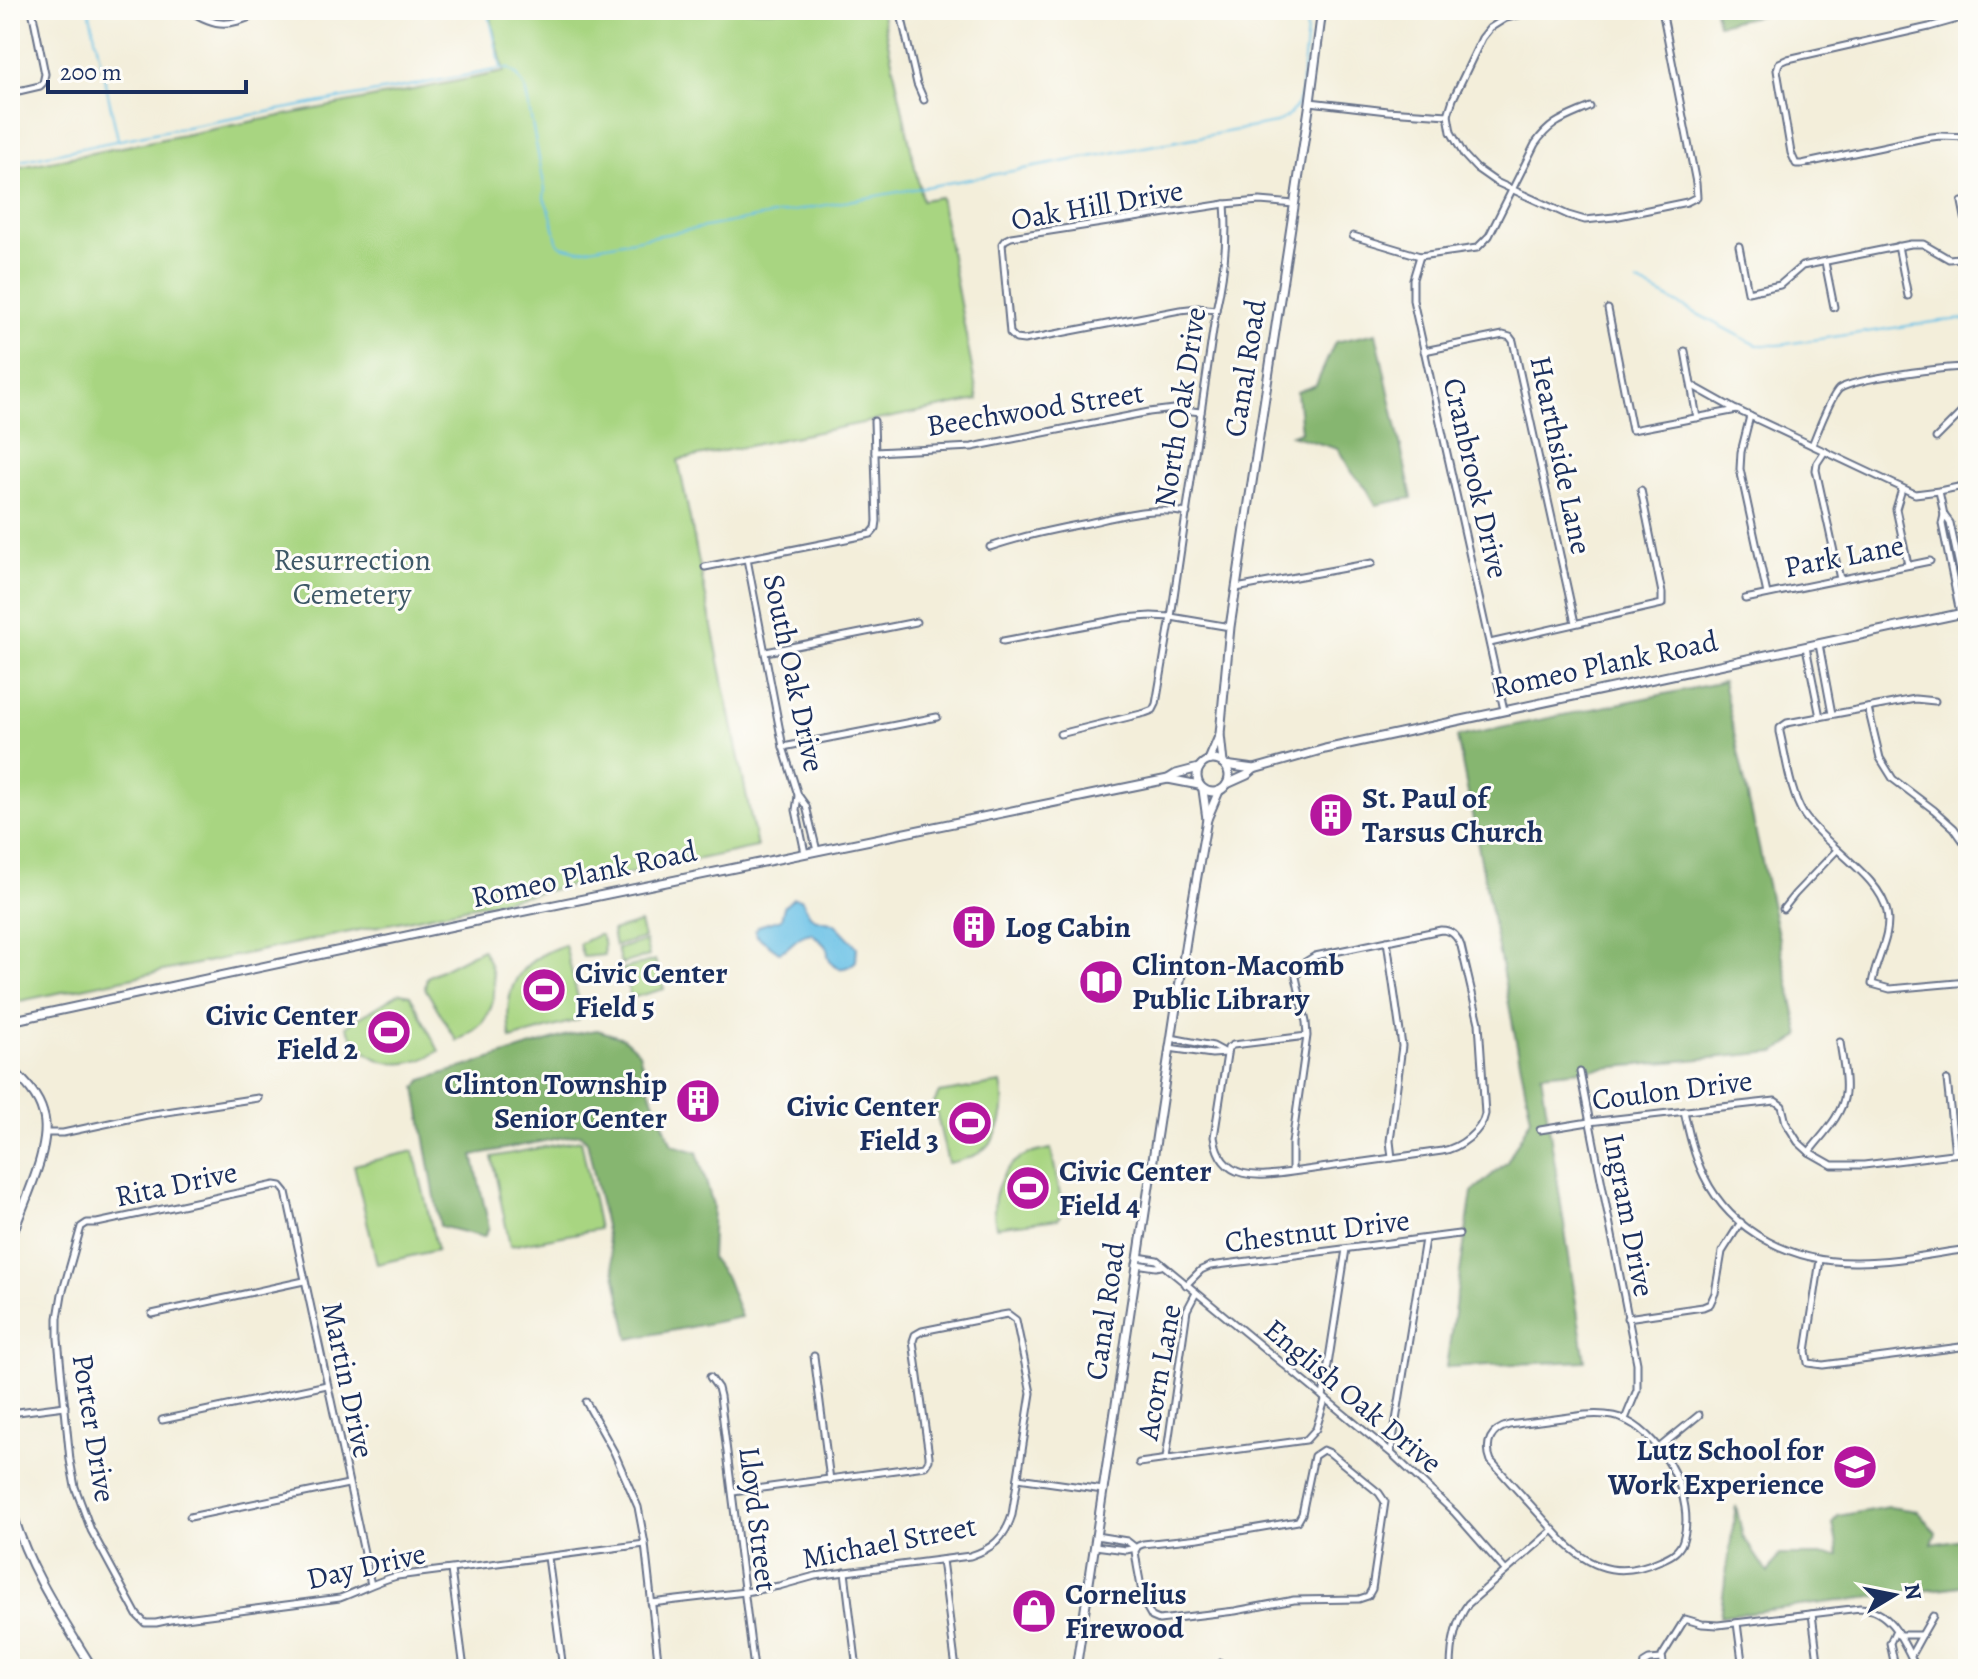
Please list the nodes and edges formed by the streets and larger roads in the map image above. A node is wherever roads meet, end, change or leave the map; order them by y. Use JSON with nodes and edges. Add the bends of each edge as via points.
{"nodes":[{"id":1,"x":32,"y":10,"type":"edge"},
{"id":2,"x":189,"y":10,"type":"edge"},
{"id":3,"x":269,"y":10,"type":"edge"},
{"id":4,"x":900,"y":10,"type":"edge"},
{"id":5,"x":1156,"y":10,"type":"edge"},
{"id":6,"x":1188,"y":10,"type":"edge"},
{"id":7,"x":1322,"y":10,"type":"edge"},
{"id":8,"x":1540,"y":10,"type":"edge"},
{"id":9,"x":1662,"y":10,"type":"edge"},
{"id":10,"x":1968,"y":13,"type":"edge"},
{"id":11,"x":10,"y":93,"type":"edge"},
{"id":12,"x":924,"y":100,"type":"dead end"},
{"id":13,"x":1310,"y":102,"type":"junction"},
{"id":14,"x":1590,"y":107,"type":"dead end"},
{"id":15,"x":1448,"y":115,"type":"junction"},
{"id":16,"x":1968,"y":137,"type":"edge"},
{"id":17,"x":1511,"y":190,"type":"junction"},
{"id":18,"x":1962,"y":202,"type":"dead end"},
{"id":19,"x":1225,"y":204,"type":"junction"},
{"id":20,"x":1294,"y":204,"type":"junction"},
{"id":21,"x":1968,"y":232,"type":"edge"},
{"id":22,"x":1353,"y":236,"type":"dead end"},
{"id":23,"x":1739,"y":246,"type":"dead end"},
{"id":24,"x":1898,"y":246,"type":"junction"},
{"id":25,"x":1420,"y":256,"type":"junction"},
{"id":26,"x":1968,"y":257,"type":"edge"},
{"id":27,"x":1825,"y":262,"type":"junction"},
{"id":28,"x":1908,"y":296,"type":"dead end"},
{"id":29,"x":1834,"y":307,"type":"dead end"},
{"id":30,"x":1608,"y":309,"type":"dead end"},
{"id":31,"x":1216,"y":310,"type":"junction"},
{"id":32,"x":1424,"y":351,"type":"junction"},
{"id":33,"x":1685,"y":351,"type":"dead end"},
{"id":34,"x":1968,"y":367,"type":"edge"},
{"id":35,"x":1692,"y":385,"type":"junction"},
{"id":36,"x":1968,"y":406,"type":"edge"},
{"id":37,"x":1737,"y":410,"type":"junction"},
{"id":38,"x":1201,"y":412,"type":"junction"},
{"id":39,"x":1750,"y":416,"type":"junction"},
{"id":40,"x":1697,"y":418,"type":"junction"},
{"id":41,"x":874,"y":421,"type":"dead end"},
{"id":42,"x":1936,"y":438,"type":"dead end"},
{"id":43,"x":1812,"y":445,"type":"junction"},
{"id":44,"x":1825,"y":451,"type":"junction"},
{"id":45,"x":875,"y":452,"type":"junction"},
{"id":46,"x":1968,"y":485,"type":"edge"},
{"id":47,"x":1902,"y":489,"type":"junction"},
{"id":48,"x":1641,"y":490,"type":"dead end"},
{"id":49,"x":1939,"y":491,"type":"junction"},
{"id":50,"x":1187,"y":513,"type":"junction"},
{"id":51,"x":1944,"y":515,"type":"junction"},
{"id":52,"x":990,"y":547,"type":"dead end"},
{"id":53,"x":747,"y":559,"type":"junction"},
{"id":54,"x":1930,"y":561,"type":"dead end"},
{"id":55,"x":1372,"y":563,"type":"dead end"},
{"id":56,"x":1908,"y":565,"type":"junction"},
{"id":57,"x":1959,"y":565,"type":"junction"},
{"id":58,"x":705,"y":567,"type":"dead end"},
{"id":59,"x":1951,"y":567,"type":"junction"},
{"id":60,"x":1840,"y":579,"type":"junction"},
{"id":61,"x":1236,"y":588,"type":"junction"},
{"id":62,"x":1767,"y":594,"type":"junction"},
{"id":63,"x":1745,"y":599,"type":"dead end"},
{"id":64,"x":1965,"y":611,"type":"edge"},
{"id":65,"x":1171,"y":617,"type":"junction"},
{"id":66,"x":916,"y":622,"type":"dead end"},
{"id":67,"x":1575,"y":623,"type":"junction"},
{"id":68,"x":1230,"y":627,"type":"junction"},
{"id":69,"x":1003,"y":641,"type":"dead end"},
{"id":70,"x":1490,"y":643,"type":"junction"},
{"id":71,"x":1818,"y":643,"type":"junction"},
{"id":72,"x":1806,"y":646,"type":"junction"},
{"id":73,"x":766,"y":652,"type":"junction"},
{"id":74,"x":1935,"y":701,"type":"dead end"},
{"id":75,"x":1868,"y":708,"type":"junction"},
{"id":76,"x":1504,"y":710,"type":"junction"},
{"id":77,"x":1832,"y":714,"type":"junction"},
{"id":78,"x":937,"y":717,"type":"dead end"},
{"id":79,"x":1820,"y":717,"type":"junction"},
{"id":80,"x":1060,"y":734,"type":"dead end"},
{"id":81,"x":1220,"y":734,"type":"junction"},
{"id":82,"x":783,"y":747,"type":"junction"},
{"id":83,"x":1209,"y":760,"type":"junction"},
{"id":84,"x":1224,"y":764,"type":"junction"},
{"id":85,"x":1199,"y":768,"type":"junction"},
{"id":86,"x":1254,"y":769,"type":"junction"},
{"id":87,"x":1168,"y":779,"type":"junction"},
{"id":88,"x":1227,"y":784,"type":"junction"},
{"id":89,"x":1201,"y":787,"type":"junction"},
{"id":90,"x":1219,"y":791,"type":"junction"},
{"id":91,"x":798,"y":795,"type":"junction"},
{"id":92,"x":1207,"y":819,"type":"junction"},
{"id":93,"x":1968,"y":848,"type":"edge"},
{"id":94,"x":1837,"y":850,"type":"junction"},
{"id":95,"x":817,"y":851,"type":"junction"},
{"id":96,"x":805,"y":853,"type":"junction"},
{"id":97,"x":1783,"y":909,"type":"dead end"},
{"id":98,"x":1387,"y":941,"type":"junction"},
{"id":99,"x":1968,"y":982,"type":"edge"},
{"id":100,"x":10,"y":1021,"type":"edge"},
{"id":101,"x":1307,"y":1036,"type":"junction"},
{"id":102,"x":1171,"y":1038,"type":"junction"},
{"id":103,"x":1840,"y":1042,"type":"dead end"},
{"id":104,"x":1169,"y":1048,"type":"junction"},
{"id":105,"x":1226,"y":1053,"type":"junction"},
{"id":106,"x":10,"y":1067,"type":"edge"},
{"id":107,"x":1580,"y":1072,"type":"dead end"},
{"id":108,"x":1947,"y":1080,"type":"dead end"},
{"id":109,"x":258,"y":1098,"type":"dead end"},
{"id":110,"x":1684,"y":1111,"type":"junction"},
{"id":111,"x":1589,"y":1122,"type":"junction"},
{"id":112,"x":1540,"y":1130,"type":"dead end"},
{"id":113,"x":46,"y":1133,"type":"junction"},
{"id":114,"x":1809,"y":1152,"type":"junction"},
{"id":115,"x":1968,"y":1152,"type":"edge"},
{"id":116,"x":1955,"y":1153,"type":"junction"},
{"id":117,"x":1392,"y":1158,"type":"junction"},
{"id":118,"x":1292,"y":1172,"type":"junction"},
{"id":119,"x":281,"y":1186,"type":"joint"},
{"id":120,"x":1741,"y":1222,"type":"junction"},
{"id":121,"x":81,"y":1227,"type":"joint"},
{"id":122,"x":1459,"y":1234,"type":"dead end"},
{"id":123,"x":1425,"y":1239,"type":"junction"},
{"id":124,"x":10,"y":1241,"type":"edge"},
{"id":125,"x":1346,"y":1249,"type":"junction"},
{"id":126,"x":1968,"y":1249,"type":"edge"},
{"id":127,"x":1137,"y":1260,"type":"junction"},
{"id":128,"x":1820,"y":1260,"type":"junction"},
{"id":129,"x":304,"y":1281,"type":"junction"},
{"id":130,"x":1186,"y":1285,"type":"junction"},
{"id":131,"x":1196,"y":1293,"type":"junction"},
{"id":132,"x":152,"y":1314,"type":"dead end"},
{"id":133,"x":1627,"y":1318,"type":"junction"},
{"id":134,"x":1968,"y":1346,"type":"edge"},
{"id":135,"x":814,"y":1356,"type":"dead end"},
{"id":136,"x":710,"y":1377,"type":"dead end"},
{"id":137,"x":327,"y":1385,"type":"junction"},
{"id":138,"x":1324,"y":1399,"type":"junction"},
{"id":139,"x":586,"y":1402,"type":"dead end"},
{"id":140,"x":65,"y":1406,"type":"junction"},
{"id":141,"x":10,"y":1413,"type":"edge"},
{"id":142,"x":1699,"y":1415,"type":"dead end"},
{"id":143,"x":1625,"y":1419,"type":"junction"},
{"id":144,"x":162,"y":1420,"type":"dead end"},
{"id":145,"x":1660,"y":1447,"type":"junction"},
{"id":146,"x":1391,"y":1453,"type":"junction"},
{"id":147,"x":1166,"y":1458,"type":"junction"},
{"id":148,"x":1139,"y":1463,"type":"dead end"},
{"id":149,"x":1018,"y":1478,"type":"junction"},
{"id":150,"x":830,"y":1480,"type":"junction"},
{"id":151,"x":348,"y":1484,"type":"junction"},
{"id":152,"x":10,"y":1490,"type":"edge"},
{"id":153,"x":1103,"y":1490,"type":"junction"},
{"id":154,"x":733,"y":1492,"type":"junction"},
{"id":155,"x":190,"y":1517,"type":"dead end"},
{"id":156,"x":1553,"y":1530,"type":"junction"},
{"id":157,"x":1096,"y":1536,"type":"junction"},
{"id":158,"x":645,"y":1544,"type":"junction"},
{"id":159,"x":1095,"y":1546,"type":"junction"},
{"id":160,"x":1136,"y":1548,"type":"junction"},
{"id":161,"x":548,"y":1557,"type":"junction"},
{"id":162,"x":942,"y":1560,"type":"junction"},
{"id":163,"x":451,"y":1570,"type":"junction"},
{"id":164,"x":1505,"y":1570,"type":"junction"},
{"id":165,"x":845,"y":1572,"type":"junction"},
{"id":166,"x":371,"y":1585,"type":"junction"},
{"id":167,"x":745,"y":1592,"type":"junction"},
{"id":168,"x":651,"y":1603,"type":"junction"},
{"id":169,"x":1812,"y":1614,"type":"junction"},
{"id":170,"x":1933,"y":1616,"type":"dead end"},
{"id":171,"x":145,"y":1623,"type":"joint"},
{"id":172,"x":1737,"y":1623,"type":"junction"},
{"id":173,"x":1897,"y":1633,"type":"junction"},
{"id":174,"x":1922,"y":1635,"type":"junction"},
{"id":175,"x":1911,"y":1656,"type":"junction"},
{"id":176,"x":1662,"y":1659,"type":"junction"},
{"id":177,"x":1916,"y":1667,"type":"edge"},
{"id":178,"x":93,"y":1669,"type":"edge"},
{"id":179,"x":464,"y":1669,"type":"edge"},
{"id":180,"x":563,"y":1669,"type":"edge"},
{"id":181,"x":659,"y":1669,"type":"edge"},
{"id":182,"x":754,"y":1669,"type":"edge"},
{"id":183,"x":857,"y":1669,"type":"edge"},
{"id":184,"x":956,"y":1669,"type":"edge"},
{"id":185,"x":1076,"y":1669,"type":"edge"},
{"id":186,"x":1451,"y":1669,"type":"edge"},
{"id":187,"x":1643,"y":1669,"type":"edge"},
{"id":188,"x":1664,"y":1669,"type":"edge"},
{"id":189,"x":1743,"y":1669,"type":"edge"},
{"id":190,"x":1819,"y":1669,"type":"edge"}],
"edges":[{"from":1,"to":11,"type":"street","via":[[43,83]]},
{"from":2,"to":3,"type":"street","via":[[223,24]]},
{"from":4,"to":12,"type":"street"},
{"from":5,"to":6,"type":"street"},
{"from":7,"to":13,"type":"street","name":"Canal Road"},
{"from":8,"to":15,"type":"street","via":[[1515,14],[1490,28]]},
{"from":9,"to":17,"type":"street","via":[[1697,197],[1585,220]]},
{"from":10,"to":16,"type":"street","via":[[1777,66],[1796,164],[1924,138]]},
{"from":13,"to":15,"type":"street"},
{"from":13,"to":20,"type":"street","name":"Canal Road"},
{"from":14,"to":17,"type":"street","via":[[1547,128]]},
{"from":15,"to":17,"type":"street","via":[[1451,132],[1467,158]]},
{"from":17,"to":25,"type":"street","via":[[1489,236],[1477,248]]},
{"from":18,"to":21,"type":"street"},
{"from":19,"to":20,"type":"street","name":"Oak Hill Drive"},
{"from":19,"to":31,"type":"street","name":"North Oak Drive","via":[[1226,255]]},
{"from":19,"to":31,"type":"street","name":"Oak Hill Drive","via":[[1011,237],[1001,252],[1014,338],[1180,310]]},
{"from":20,"to":61,"type":"street","name":"Canal Road"},
{"from":22,"to":25,"type":"street"},
{"from":23,"to":27,"type":"street","via":[[1748,292],[1780,285],[1798,268]]},
{"from":24,"to":26,"type":"street","via":[[1923,244],[1949,259]]},
{"from":24,"to":27,"type":"street"},
{"from":24,"to":28,"type":"street"},
{"from":25,"to":32,"type":"street","name":"Cranbrook Drive","via":[[1412,290]]},
{"from":27,"to":29,"type":"street"},
{"from":30,"to":40,"type":"street","via":[[1632,430]]},
{"from":31,"to":38,"type":"street","name":"North Oak Drive"},
{"from":32,"to":67,"type":"street","name":"Hearthside Lane","via":[[1503,335],[1513,341]]},
{"from":32,"to":70,"type":"street","name":"Cranbrook Drive"},
{"from":33,"to":35,"type":"street"},
{"from":34,"to":43,"type":"street","via":[[1840,388]]},
{"from":35,"to":37,"type":"street"},
{"from":35,"to":40,"type":"street"},
{"from":36,"to":42,"type":"street"},
{"from":37,"to":39,"type":"street"},
{"from":37,"to":40,"type":"street"},
{"from":38,"to":45,"type":"street","name":"Beechwood Street","via":[[1149,412],[972,447]]},
{"from":38,"to":50,"type":"street","name":"North Oak Drive"},
{"from":39,"to":43,"type":"street"},
{"from":39,"to":62,"type":"street","name":"Park Lane","via":[[1740,461]]},
{"from":41,"to":45,"type":"street"},
{"from":43,"to":44,"type":"street"},
{"from":44,"to":47,"type":"street"},
{"from":44,"to":60,"type":"street","via":[[1816,470]]},
{"from":45,"to":53,"type":"street","via":[[877,521],[871,534]]},
{"from":46,"to":49,"type":"street"},
{"from":47,"to":49,"type":"street","via":[[1915,494]]},
{"from":47,"to":56,"type":"street","via":[[1896,509]]},
{"from":48,"to":67,"type":"street","via":[[1662,604]]},
{"from":49,"to":51,"type":"street"},
{"from":50,"to":52,"type":"street","via":[[1132,513]]},
{"from":50,"to":65,"type":"street","name":"North Oak Drive"},
{"from":51,"to":57,"type":"street"},
{"from":51,"to":59,"type":"street"},
{"from":53,"to":58,"type":"street"},
{"from":53,"to":73,"type":"street","name":"South Oak Drive"},
{"from":54,"to":56,"type":"street","name":"Park Lane"},
{"from":55,"to":61,"type":"street"},
{"from":56,"to":60,"type":"street","name":"Park Lane"},
{"from":57,"to":59,"type":"street"},
{"from":57,"to":64,"type":"street"},
{"from":59,"to":64,"type":"street"},
{"from":60,"to":62,"type":"street","name":"Park Lane"},
{"from":61,"to":68,"type":"street","name":"Canal Road"},
{"from":62,"to":63,"type":"street","name":"Park Lane"},
{"from":64,"to":71,"type":"street","name":"Romeo Plank Road"},
{"from":65,"to":68,"type":"street"},
{"from":65,"to":69,"type":"street","via":[[1124,618]]},
{"from":65,"to":80,"type":"street","name":"North Oak Drive","via":[[1153,710]]},
{"from":66,"to":73,"type":"street"},
{"from":67,"to":70,"type":"street"},
{"from":68,"to":81,"type":"street","name":"Canal Road"},
{"from":70,"to":76,"type":"street","name":"Cranbrook Drive"},
{"from":71,"to":72,"type":"street","name":"Romeo Plank Road"},
{"from":71,"to":77,"type":"street"},
{"from":72,"to":76,"type":"street","name":"Romeo Plank Road"},
{"from":72,"to":79,"type":"street"},
{"from":73,"to":82,"type":"street","name":"South Oak Drive"},
{"from":74,"to":75,"type":"street","via":[[1915,699]]},
{"from":75,"to":77,"type":"street"},
{"from":75,"to":93,"type":"street","via":[[1880,758],[1893,779],[1954,828]]},
{"from":76,"to":86,"type":"street","name":"Romeo Plank Road"},
{"from":77,"to":79,"type":"street"},
{"from":78,"to":82,"type":"street"},
{"from":79,"to":94,"type":"street","via":[[1780,728],[1797,801]]},
{"from":81,"to":83,"type":"street","name":"Canal Road"},
{"from":81,"to":84,"type":"street","name":"Canal Road"},
{"from":82,"to":91,"type":"street","name":"South Oak Drive"},
{"from":83,"to":84,"type":"street"},
{"from":83,"to":85,"type":"street"},
{"from":84,"to":86,"type":"street","name":"Romeo Plank Road"},
{"from":84,"to":88,"type":"street"},
{"from":85,"to":87,"type":"street","name":"Romeo Plank Road"},
{"from":85,"to":89,"type":"street"},
{"from":86,"to":88,"type":"street","name":"Romeo Plank Road"},
{"from":87,"to":89,"type":"street","name":"Romeo Plank Road"},
{"from":87,"to":95,"type":"street","name":"Romeo Plank Road"},
{"from":88,"to":90,"type":"street"},
{"from":89,"to":90,"type":"street"},
{"from":89,"to":92,"type":"street","name":"Canal Road"},
{"from":90,"to":92,"type":"street","name":"Canal Road"},
{"from":91,"to":95,"type":"street","name":"South Oak Drive","via":[[806,806]]},
{"from":91,"to":96,"type":"street","name":"South Oak Drive"},
{"from":92,"to":102,"type":"street","name":"Canal Road"},
{"from":94,"to":97,"type":"street"},
{"from":94,"to":99,"type":"street","via":[[1875,886],[1887,910],[1886,937],[1872,984],[1890,989]]},
{"from":95,"to":96,"type":"street","name":"Romeo Plank Road"},
{"from":96,"to":100,"type":"street","name":"Romeo Plank Road"},
{"from":98,"to":101,"type":"street","via":[[1315,956],[1302,964],[1295,980]]},
{"from":98,"to":117,"type":"street","via":[[1402,1046]]},
{"from":98,"to":117,"type":"street","via":[[1441,930],[1455,935],[1478,1019],[1485,1114],[1481,1126],[1449,1150]]},
{"from":101,"to":105,"type":"street","via":[[1233,1045]]},
{"from":101,"to":118,"type":"street"},
{"from":102,"to":104,"type":"street","name":"Canal Road"},
{"from":102,"to":105,"type":"street"},
{"from":103,"to":114,"type":"street","via":[[1843,1104]]},
{"from":104,"to":105,"type":"street"},
{"from":104,"to":127,"type":"street","name":"Canal Road"},
{"from":105,"to":118,"type":"street","via":[[1216,1148],[1235,1171],[1246,1175]]},
{"from":106,"to":113,"type":"street","via":[[38,1101]]},
{"from":107,"to":111,"type":"street","name":"Ingram Drive"},
{"from":108,"to":116,"type":"street"},
{"from":109,"to":113,"type":"street"},
{"from":110,"to":111,"type":"street","name":"Coulon Drive"},
{"from":110,"to":114,"type":"street","name":"Coulon Drive","via":[[1775,1101],[1782,1106],[1792,1135]]},
{"from":110,"to":120,"type":"street","via":[[1704,1176]]},
{"from":111,"to":112,"type":"street","name":"Coulon Drive"},
{"from":111,"to":133,"type":"street","name":"Ingram Drive"},
{"from":113,"to":124,"type":"street"},
{"from":114,"to":116,"type":"street","via":[[1832,1165],[1848,1166]]},
{"from":115,"to":116,"type":"street"},
{"from":117,"to":118,"type":"street"},
{"from":119,"to":121,"type":"street","name":"Rita Drive"},
{"from":119,"to":129,"type":"street","name":"Martin Drive"},
{"from":120,"to":128,"type":"street","via":[[1782,1249]]},
{"from":120,"to":133,"type":"street","via":[[1722,1252],[1710,1304]]},
{"from":121,"to":140,"type":"street","name":"Porter Drive","via":[[58,1318]]},
{"from":122,"to":123,"type":"street","name":"Chestnut Drive"},
{"from":123,"to":125,"type":"street","name":"Chestnut Drive"},
{"from":123,"to":146,"type":"street"},
{"from":125,"to":130,"type":"street","name":"Chestnut Drive","via":[[1210,1266]]},
{"from":125,"to":138,"type":"street"},
{"from":126,"to":128,"type":"street","via":[[1866,1262]]},
{"from":127,"to":130,"type":"street","name":"English Oak Drive","via":[[1157,1260]]},
{"from":127,"to":153,"type":"street","name":"Canal Road"},
{"from":128,"to":134,"type":"street","via":[[1808,1363]]},
{"from":129,"to":132,"type":"street"},
{"from":129,"to":137,"type":"street","name":"Martin Drive"},
{"from":130,"to":131,"type":"street","name":"English Oak Drive"},
{"from":131,"to":138,"type":"street","name":"English Oak Drive"},
{"from":131,"to":147,"type":"street","name":"Acorn Lane","via":[[1187,1310]]},
{"from":133,"to":143,"type":"street","name":"Ingram Drive","via":[[1637,1390]]},
{"from":135,"to":150,"type":"street"},
{"from":136,"to":154,"type":"street","name":"Lloyd Street","via":[[720,1396]]},
{"from":137,"to":144,"type":"street"},
{"from":137,"to":151,"type":"street","name":"Martin Drive"},
{"from":138,"to":146,"type":"street","name":"English Oak Drive"},
{"from":138,"to":147,"type":"street","via":[[1316,1429],[1306,1440]]},
{"from":139,"to":158,"type":"street","via":[[632,1490]]},
{"from":140,"to":141,"type":"street"},
{"from":140,"to":171,"type":"street","name":"Porter Drive","via":[[71,1468],[83,1513]]},
{"from":142,"to":145,"type":"street"},
{"from":143,"to":145,"type":"street"},
{"from":143,"to":156,"type":"street","via":[[1585,1415],[1509,1425],[1490,1439],[1491,1461]]},
{"from":145,"to":156,"type":"street","via":[[1685,1509],[1686,1528],[1676,1552],[1645,1566],[1614,1570],[1585,1560]]},
{"from":146,"to":164,"type":"street","name":"English Oak Drive"},
{"from":147,"to":148,"type":"street"},
{"from":149,"to":150,"type":"street","name":"Michael Street","via":[[1031,1393],[1018,1325],[1008,1314],[915,1335],[929,1456],[922,1468]]},
{"from":149,"to":153,"type":"street"},
{"from":149,"to":162,"type":"street","name":"Michael Street","via":[[1012,1515],[1001,1538],[981,1552]]},
{"from":150,"to":154,"type":"street"},
{"from":151,"to":155,"type":"street"},
{"from":151,"to":166,"type":"street","name":"Martin Drive"},
{"from":152,"to":178,"type":"street","via":[[12,1510],[35,1568]]},
{"from":153,"to":157,"type":"street","name":"Canal Road"},
{"from":154,"to":167,"type":"street","name":"Lloyd Street"},
{"from":156,"to":164,"type":"street"},
{"from":157,"to":159,"type":"street","name":"Canal Road"},
{"from":157,"to":160,"type":"street","via":[[1127,1541]]},
{"from":158,"to":161,"type":"street","name":"Day Drive"},
{"from":158,"to":168,"type":"street"},
{"from":159,"to":160,"type":"street"},
{"from":159,"to":185,"type":"street","name":"Canal Road"},
{"from":160,"to":160,"type":"street","via":[[1298,1521],[1314,1456],[1323,1450],[1385,1502],[1371,1593],[1359,1599],[1294,1600],[1157,1620],[1144,1603]]},
{"from":161,"to":163,"type":"street","name":"Day Drive"},
{"from":161,"to":180,"type":"street"},
{"from":162,"to":165,"type":"street","name":"Michael Street"},
{"from":162,"to":184,"type":"street"},
{"from":163,"to":166,"type":"street","name":"Day Drive","via":[[397,1576]]},
{"from":163,"to":179,"type":"street"},
{"from":164,"to":186,"type":"street","via":[[1464,1608],[1454,1634]]},
{"from":165,"to":167,"type":"street","name":"Michael Street"},
{"from":165,"to":183,"type":"street"},
{"from":166,"to":171,"type":"street","name":"Day Drive","via":[[340,1598]]},
{"from":167,"to":168,"type":"street","name":"Michael Street"},
{"from":167,"to":182,"type":"street","name":"Lloyd Street"},
{"from":168,"to":181,"type":"street"},
{"from":169,"to":172,"type":"street"},
{"from":169,"to":173,"type":"street","via":[[1871,1609],[1885,1616]]},
{"from":169,"to":190,"type":"street"},
{"from":170,"to":174,"type":"street"},
{"from":172,"to":176,"type":"street","via":[[1707,1625],[1685,1619]]},
{"from":172,"to":189,"type":"street"},
{"from":173,"to":174,"type":"street"},
{"from":173,"to":175,"type":"street"},
{"from":173,"to":177,"type":"street","via":[[1890,1643],[1895,1666]]},
{"from":174,"to":175,"type":"street"},
{"from":175,"to":177,"type":"street"},
{"from":176,"to":187,"type":"street","via":[[1646,1660]]},
{"from":176,"to":188,"type":"street"}]}
